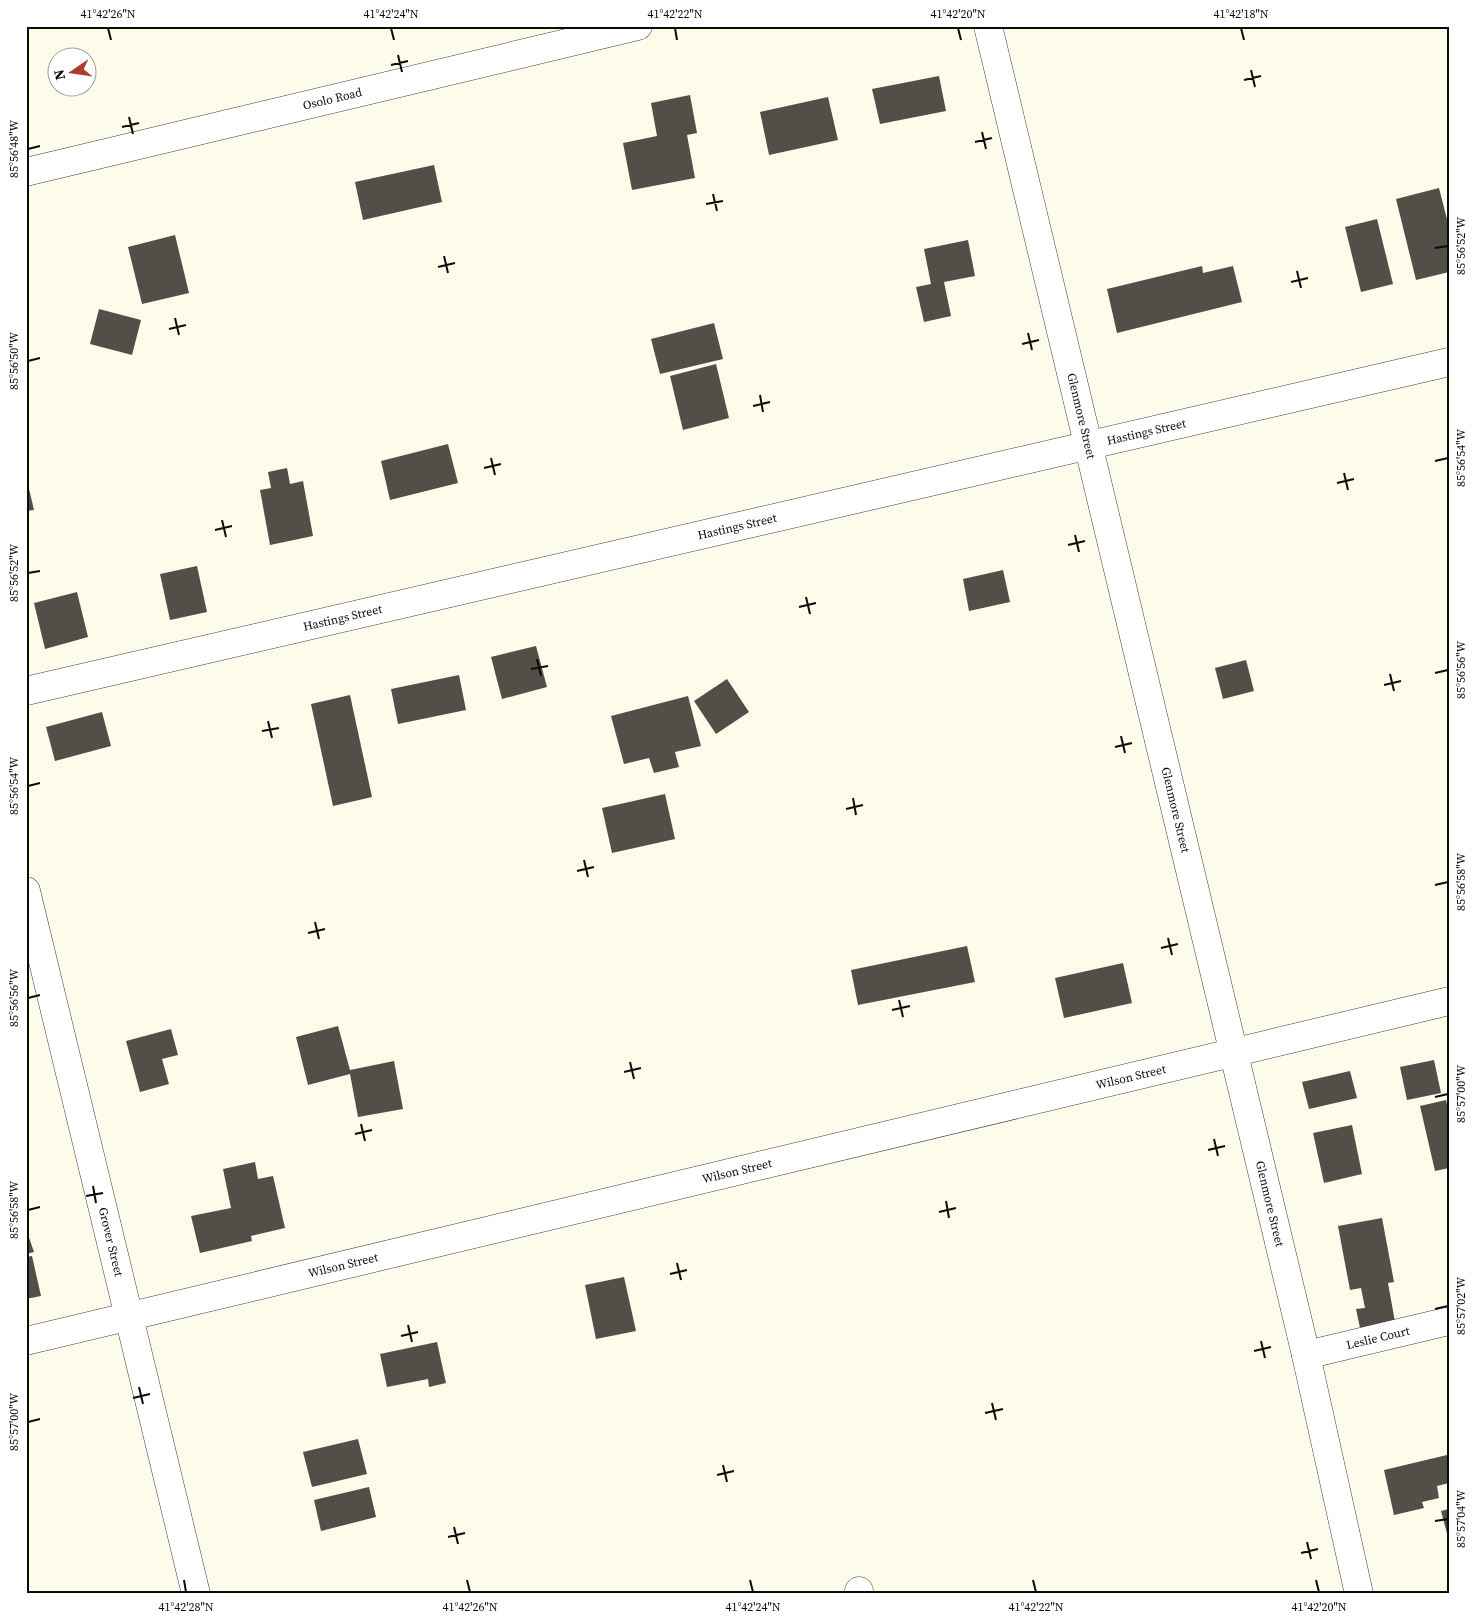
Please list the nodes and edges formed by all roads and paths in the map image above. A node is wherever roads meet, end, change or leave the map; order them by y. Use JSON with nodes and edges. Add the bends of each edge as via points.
{"nodes":[{"id":1,"x":638,"y":26,"type":"edge"},
{"id":2,"x":988,"y":26,"type":"edge"},
{"id":3,"x":26,"y":172,"type":"edge"},
{"id":4,"x":1449,"y":362,"type":"edge"},
{"id":5,"x":1088,"y":448,"type":"junction"},
{"id":6,"x":26,"y":691,"type":"edge"},
{"id":7,"x":26,"y":891,"type":"edge"},
{"id":8,"x":1449,"y":1001,"type":"edge"},
{"id":9,"x":1234,"y":1052,"type":"junction"},
{"id":10,"x":131,"y":1317,"type":"junction"},
{"id":11,"x":1449,"y":1321,"type":"edge"},
{"id":12,"x":26,"y":1341,"type":"edge"},
{"id":13,"x":1306,"y":1355,"type":"junction"},
{"id":14,"x":196,"y":1594,"type":"edge"},
{"id":15,"x":1359,"y":1594,"type":"edge"}],
"edges":[{"from":1,"to":3,"type":"street","name":"Osolo Road"},
{"from":2,"to":5,"type":"street","name":"Glenmore Street"},
{"from":4,"to":5,"type":"street","name":"Hastings Street"},
{"from":5,"to":6,"type":"street","name":"Hastings Street"},
{"from":5,"to":9,"type":"street","name":"Glenmore Street"},
{"from":7,"to":10,"type":"street","name":"Grover Street"},
{"from":8,"to":9,"type":"street","name":"Wilson Street"},
{"from":9,"to":10,"type":"street","name":"Wilson Street"},
{"from":9,"to":13,"type":"street","name":"Glenmore Street"},
{"from":10,"to":12,"type":"street","name":"Wilson Street"},
{"from":10,"to":14,"type":"street","name":"Grover Street"},
{"from":11,"to":13,"type":"street","name":"Leslie Court"},
{"from":13,"to":15,"type":"street","name":"Glenmore Street"}]}
